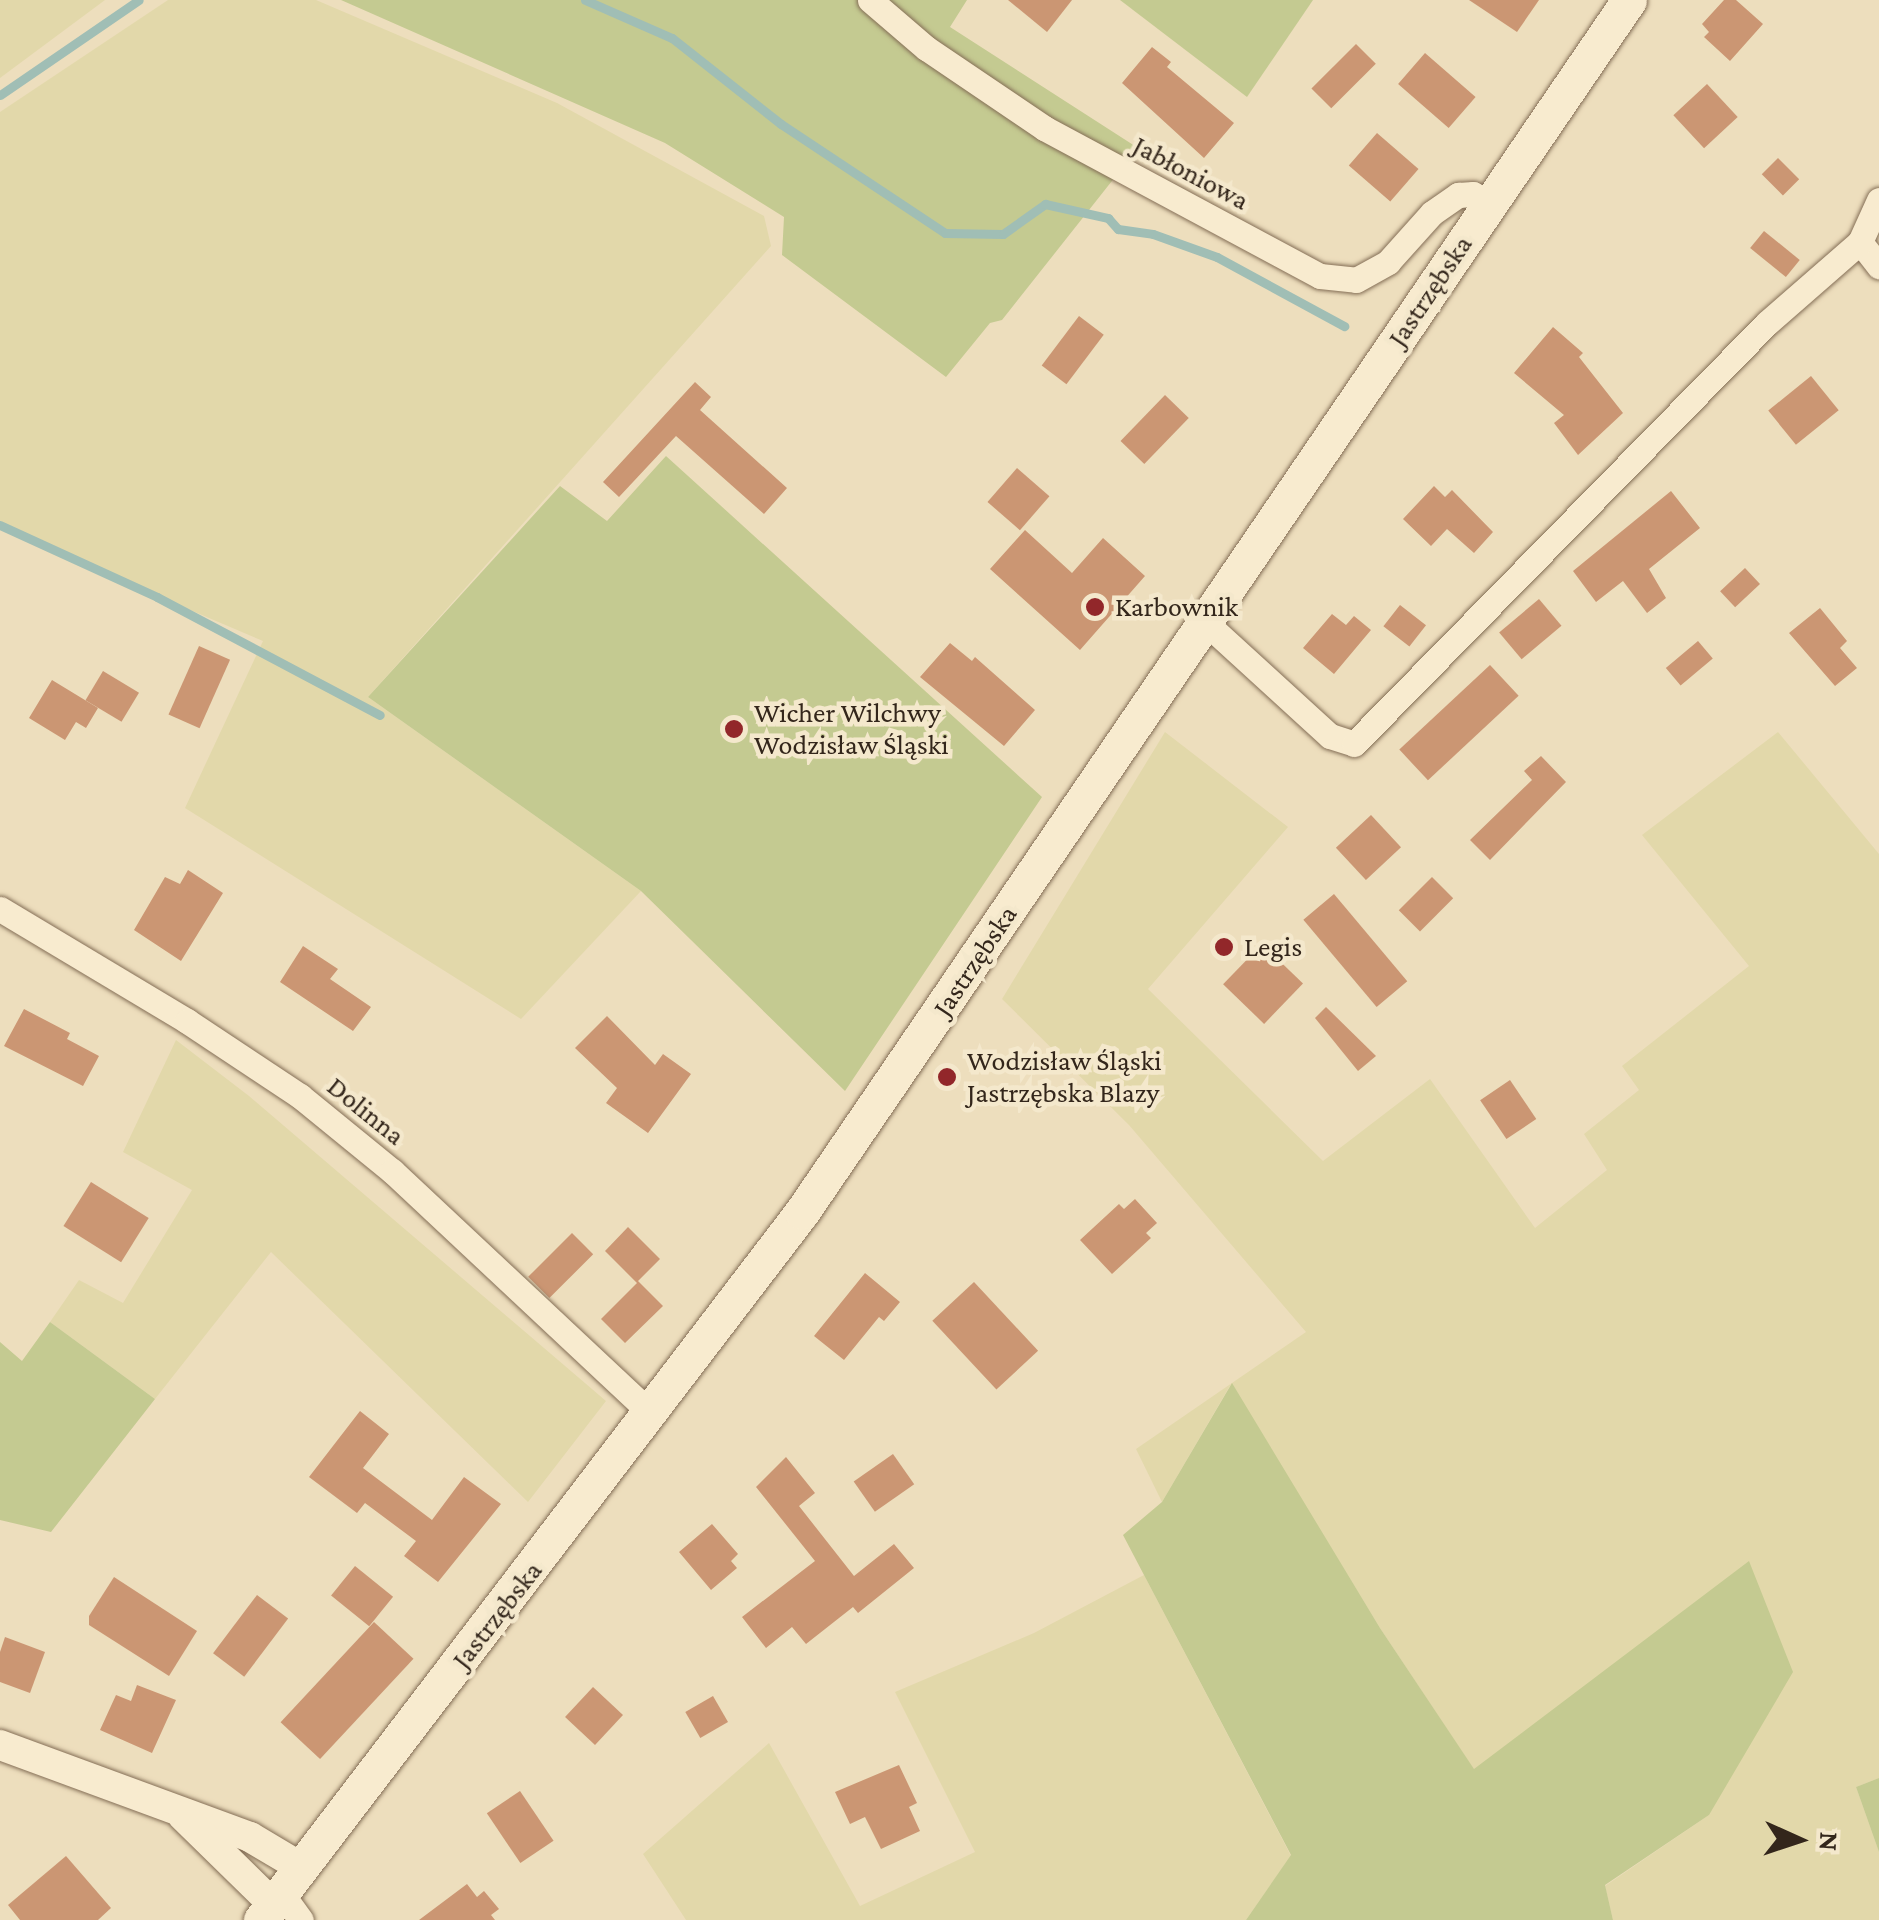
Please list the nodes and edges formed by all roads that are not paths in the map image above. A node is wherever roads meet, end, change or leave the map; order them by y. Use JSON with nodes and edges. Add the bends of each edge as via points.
{"nodes":[{"id":1,"x":870,"y":0,"type":"edge"},
{"id":2,"x":1630,"y":0,"type":"edge"},
{"id":3,"x":1879,"y":200,"type":"edge"},
{"id":4,"x":1489,"y":205,"type":"junction"},
{"id":5,"x":1860,"y":242,"type":"junction"},
{"id":6,"x":1879,"y":266,"type":"edge"},
{"id":7,"x":1205,"y":622,"type":"junction"},
{"id":8,"x":0,"y":910,"type":"edge"},
{"id":9,"x":652,"y":1414,"type":"junction"},
{"id":10,"x":0,"y":1745,"type":"edge"},
{"id":11,"x":183,"y":1816,"type":"junction"},
{"id":12,"x":284,"y":1901,"type":"edge"}],
"edges":[{"from":1,"to":4,"type":"street","name":"Jabłoniowa","via":[[926,48],[1044,128],[1320,276],[1356,280],[1388,262],[1458,195],[1473,194]]},
{"from":2,"to":4,"type":"main road","name":"Jastrzębska"},
{"from":3,"to":5,"type":"street"},
{"from":4,"to":7,"type":"main road","name":"Jastrzębska"},
{"from":5,"to":6,"type":"street"},
{"from":5,"to":7,"type":"street","via":[[1767,323],[1354,744],[1330,736]]},
{"from":7,"to":9,"type":"main road","name":"Jastrzębska","via":[[848,1147]]},
{"from":8,"to":9,"type":"street","name":"Dolinna","via":[[300,1096],[392,1171]]},
{"from":9,"to":12,"type":"main road","name":"Jastrzębska"},
{"from":10,"to":11,"type":"street"},
{"from":11,"to":12,"type":"street"},
{"from":11,"to":12,"type":"street","via":[[250,1838]]}]}
